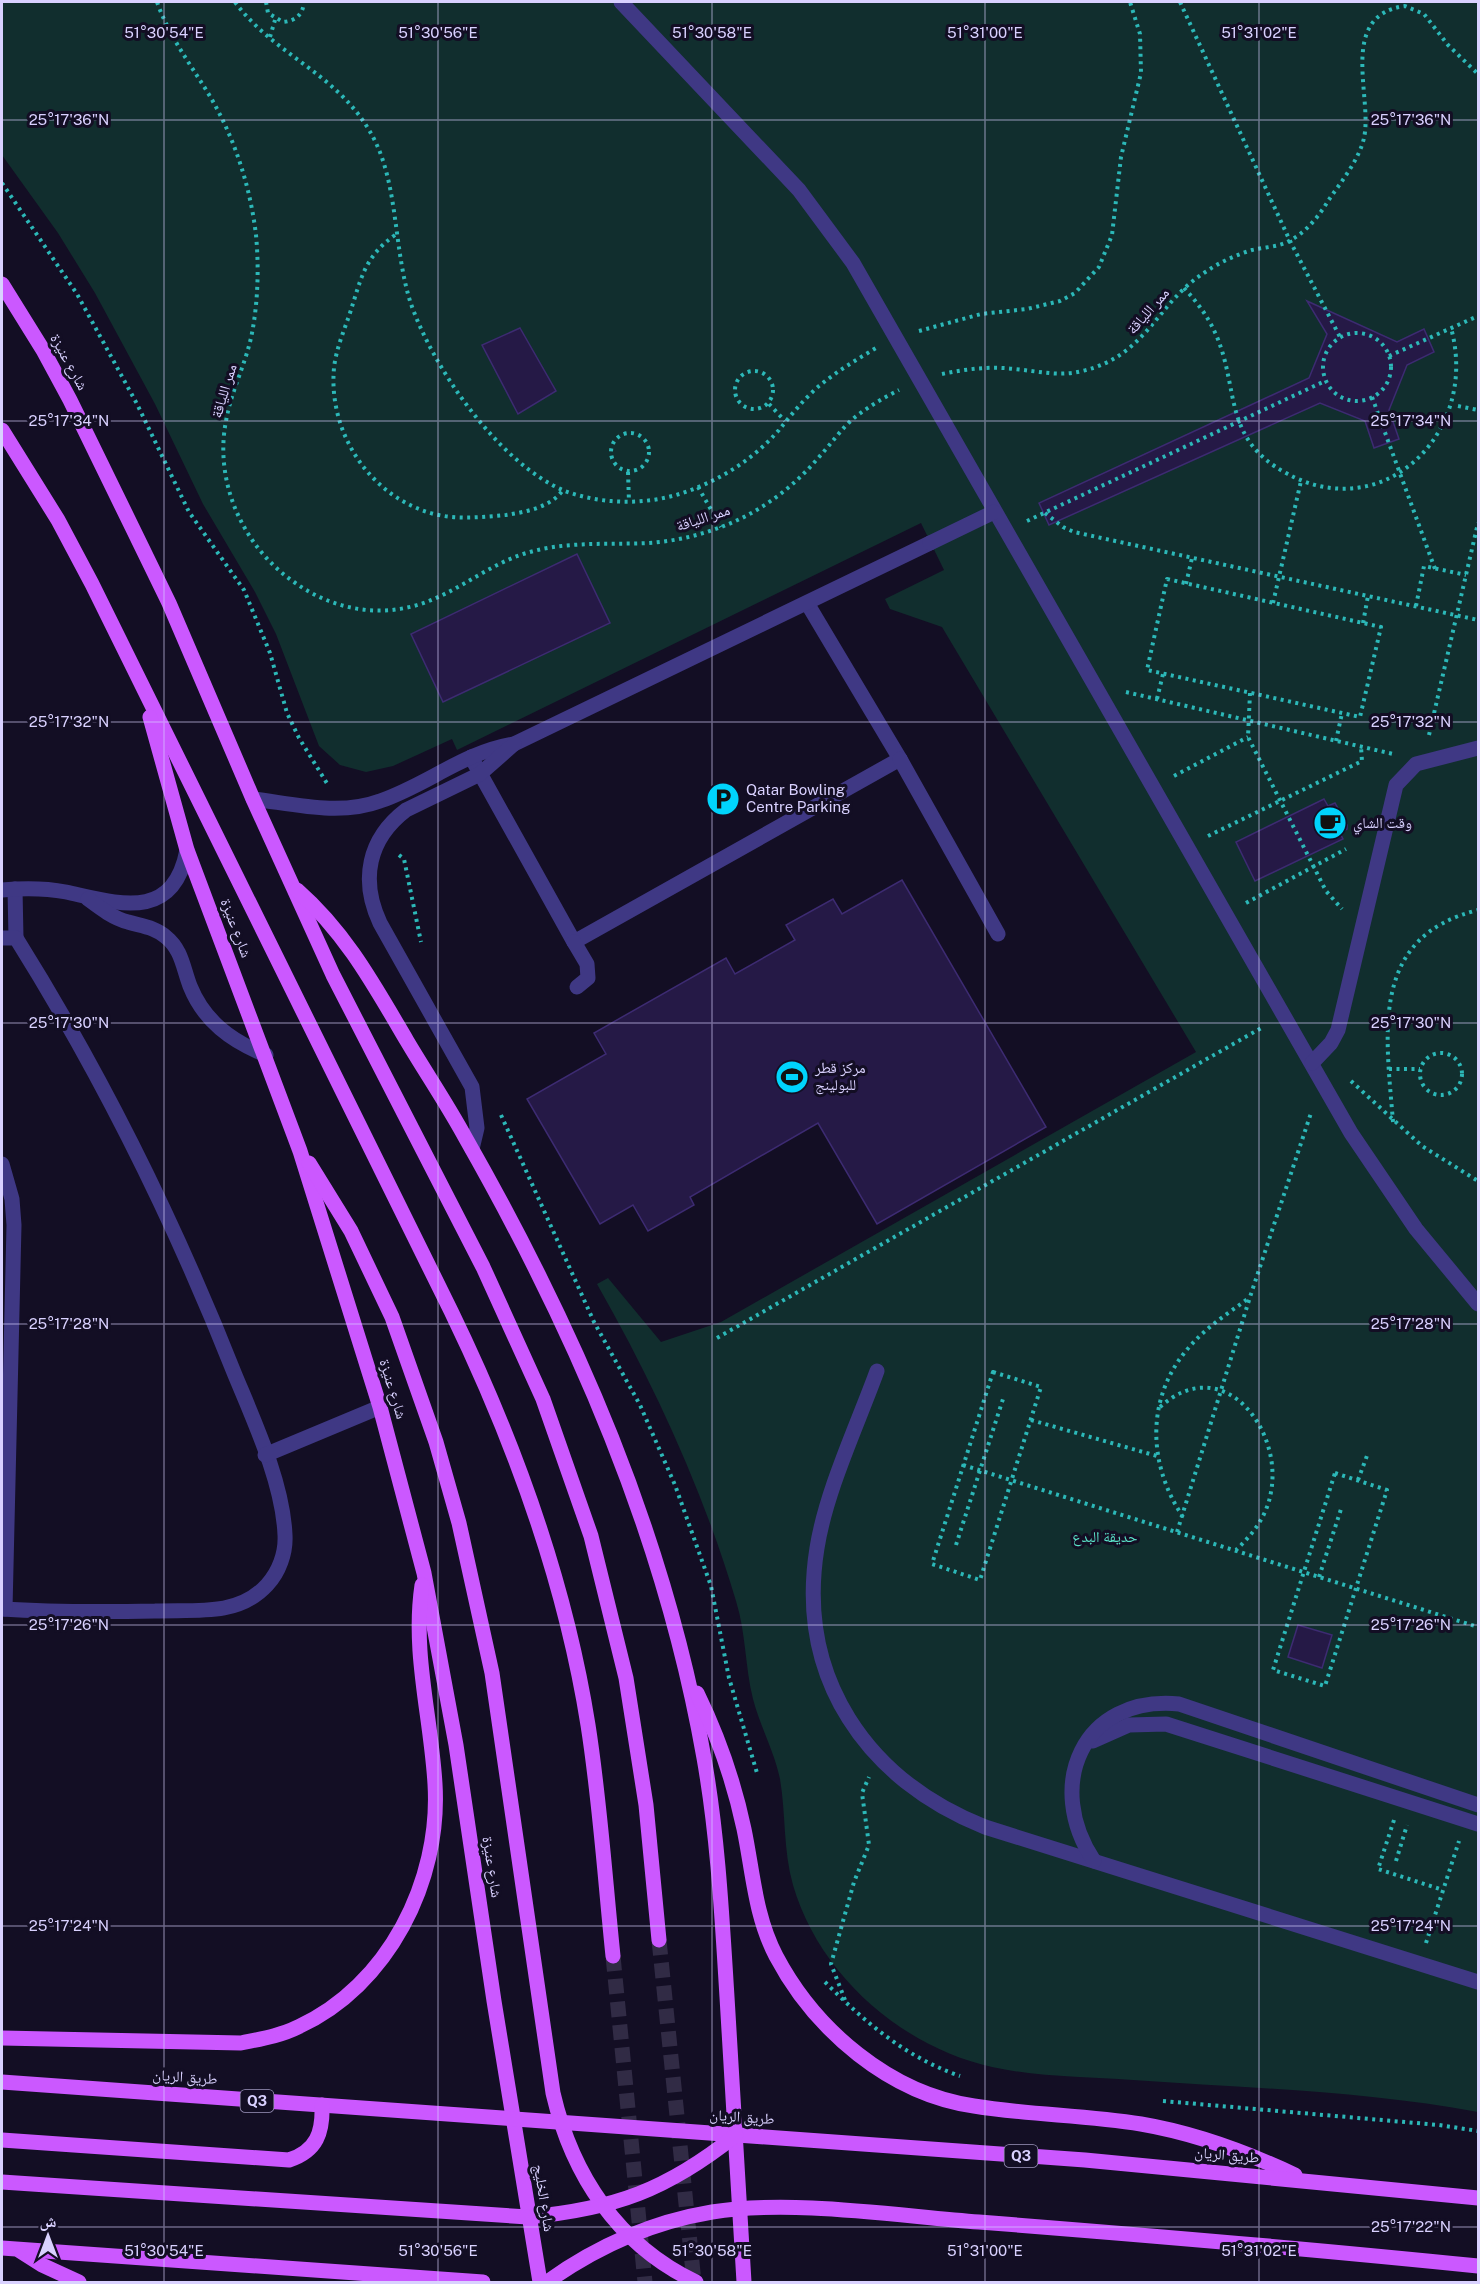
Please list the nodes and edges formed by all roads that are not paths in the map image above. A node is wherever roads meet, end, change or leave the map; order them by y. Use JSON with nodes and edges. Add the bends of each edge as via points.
{"nodes":[{"id":1,"x":621,"y":2,"type":"edge"},
{"id":2,"x":2,"y":284,"type":"edge"},
{"id":3,"x":2,"y":430,"type":"edge"},
{"id":4,"x":994,"y":512,"type":"junction"},
{"id":5,"x":807,"y":603,"type":"junction"},
{"id":6,"x":145,"y":694,"type":"junction"},
{"id":7,"x":514,"y":744,"type":"junction"},
{"id":8,"x":1479,"y":748,"type":"edge"},
{"id":9,"x":471,"y":757,"type":"junction"},
{"id":10,"x":900,"y":759,"type":"junction"},
{"id":11,"x":480,"y":774,"type":"junction"},
{"id":12,"x":253,"y":799,"type":"junction"},
{"id":13,"x":187,"y":850,"type":"junction"},
{"id":14,"x":292,"y":886,"type":"junction"},
{"id":15,"x":8,"y":890,"type":"edge"},
{"id":16,"x":88,"y":899,"type":"junction"},
{"id":17,"x":998,"y":934,"type":"dead end"},
{"id":18,"x":9,"y":938,"type":"edge"},
{"id":19,"x":574,"y":942,"type":"junction"},
{"id":20,"x":577,"y":987,"type":"dead end"},
{"id":21,"x":266,"y":1054,"type":"junction"},
{"id":22,"x":1317,"y":1058,"type":"junction"},
{"id":23,"x":472,"y":1149,"type":"junction"},
{"id":24,"x":300,"y":1151,"type":"junction"},
{"id":25,"x":2,"y":1164,"type":"edge"},
{"id":26,"x":1479,"y":1304,"type":"edge"},
{"id":27,"x":877,"y":1371,"type":"dead end"},
{"id":28,"x":380,"y":1407,"type":"junction"},
{"id":29,"x":265,"y":1455,"type":"junction"},
{"id":30,"x":424,"y":1573,"type":"junction"},
{"id":31,"x":3,"y":1609,"type":"edge"},
{"id":32,"x":687,"y":1674,"type":"junction"},
{"id":33,"x":1081,"y":1750,"type":"junction"},
{"id":34,"x":1479,"y":1805,"type":"edge"},
{"id":35,"x":1479,"y":1824,"type":"edge"},
{"id":36,"x":1094,"y":1861,"type":"junction"},
{"id":37,"x":659,"y":1941,"type":"tunnel mouth"},
{"id":38,"x":613,"y":1956,"type":"tunnel mouth"},
{"id":39,"x":1479,"y":1982,"type":"edge"},
{"id":40,"x":2,"y":2038,"type":"edge"},
{"id":41,"x":2,"y":2082,"type":"edge"},
{"id":42,"x":322,"y":2105,"type":"junction"},
{"id":43,"x":513,"y":2119,"type":"junction"},
{"id":44,"x":559,"y":2121,"type":"junction"},
{"id":45,"x":736,"y":2135,"type":"junction"},
{"id":46,"x":2,"y":2140,"type":"edge"},
{"id":47,"x":1305,"y":2180,"type":"junction"},
{"id":48,"x":2,"y":2182,"type":"edge"},
{"id":49,"x":1479,"y":2198,"type":"edge"},
{"id":50,"x":603,"y":2206,"type":"junction"},
{"id":51,"x":740,"y":2209,"type":"junction"},
{"id":52,"x":528,"y":2217,"type":"junction"},
{"id":53,"x":628,"y":2236,"type":"junction"},
{"id":54,"x":9,"y":2249,"type":"edge"},
{"id":55,"x":1479,"y":2266,"type":"edge"},
{"id":56,"x":79,"y":2283,"type":"edge"},
{"id":57,"x":483,"y":2283,"type":"edge"},
{"id":58,"x":540,"y":2283,"type":"edge"},
{"id":59,"x":547,"y":2283,"type":"edge"},
{"id":60,"x":696,"y":2283,"type":"edge"},
{"id":61,"x":744,"y":2283,"type":"edge"}],
"edges":[{"from":1,"to":4,"type":"street","via":[[799,190],[854,264]]},
{"from":2,"to":12,"type":"main road","name":"شارع عنيزة","via":[[59,380],[132,527]]},
{"from":3,"to":6,"type":"main road","name":"شارع عنيزة","via":[[58,520]]},
{"from":4,"to":5,"type":"street"},
{"from":4,"to":22,"type":"street","via":[[1284,1015]]},
{"from":5,"to":7,"type":"street"},
{"from":5,"to":10,"type":"street"},
{"from":6,"to":13,"type":"main road","name":"شارع عنيزة"},
{"from":6,"to":38,"type":"main road","name":"شارع عنيزة","via":[[461,1331],[511,1443],[550,1558],[574,1651],[600,1808]]},
{"from":7,"to":9,"type":"street"},
{"from":7,"to":11,"type":"street"},
{"from":8,"to":22,"type":"street","via":[[1423,761],[1408,770],[1393,794],[1338,1030]]},
{"from":9,"to":11,"type":"street"},
{"from":9,"to":12,"type":"street","via":[[379,802],[347,808]]},
{"from":10,"to":17,"type":"street"},
{"from":10,"to":19,"type":"street"},
{"from":11,"to":19,"type":"street"},
{"from":11,"to":23,"type":"street","via":[[395,818],[379,838],[368,873],[380,923],[472,1087],[477,1128]]},
{"from":12,"to":14,"type":"main road","name":"شارع عنيزة"},
{"from":13,"to":16,"type":"street","via":[[177,880],[153,899],[122,904]]},
{"from":13,"to":21,"type":"main road","name":"شارع عنيزة"},
{"from":14,"to":23,"type":"main road","name":"شارع عنيزة","via":[[330,921],[361,962]]},
{"from":14,"to":37,"type":"main road","name":"شارع عنيزة","via":[[333,975],[488,1276],[569,1467],[591,1536],[626,1678],[646,1805]]},
{"from":15,"to":16,"type":"street","via":[[45,889]]},
{"from":15,"to":18,"type":"street"},
{"from":16,"to":21,"type":"street","via":[[113,916],[165,936],[181,955],[189,985],[210,1019],[243,1046]]},
{"from":18,"to":29,"type":"street","via":[[110,1100],[158,1196],[203,1295]]},
{"from":19,"to":20,"type":"street","via":[[589,971],[588,978]]},
{"from":21,"to":24,"type":"main road","name":"شارع عنيزة"},
{"from":22,"to":26,"type":"street","via":[[1322,1081],[1382,1182],[1449,1272]]},
{"from":23,"to":32,"type":"main road","name":"شارع عنيزة","via":[[547,1290],[608,1424],[666,1589]]},
{"from":24,"to":28,"type":"main road","name":"شارع عنيزة"},
{"from":24,"to":44,"type":"main road","via":[[351,1231],[392,1317],[436,1442],[459,1523],[492,1673]]},
{"from":25,"to":31,"type":"street","via":[[12,1199],[14,1225]]},
{"from":27,"to":36,"type":"street","via":[[825,1515],[813,1578],[814,1611],[827,1674],[846,1713],[877,1757],[901,1780],[956,1815]]},
{"from":28,"to":29,"type":"street"},
{"from":28,"to":30,"type":"main road","name":"شارع عنيزة"},
{"from":29,"to":31,"type":"street","via":[[279,1496],[284,1555],[277,1571],[255,1596],[240,1604],[207,1609]]},
{"from":30,"to":40,"type":"main road","via":[[418,1654],[435,1783],[433,1835],[412,1909],[372,1970],[325,2013],[288,2031],[241,2043]]},
{"from":30,"to":43,"type":"main road","name":"شارع عنيزة","via":[[456,1745]]},
{"from":32,"to":45,"type":"main road","name":"شارع عنيزة","via":[[715,1832]]},
{"from":32,"to":47,"type":"main road","via":[[706,1711],[734,1790],[754,1893],[775,1954],[806,2002],[845,2043],[867,2061],[918,2090],[945,2100],[1102,2118],[1186,2134],[1267,2162]]},
{"from":33,"to":34,"type":"street","via":[[1102,1724],[1130,1707],[1179,1704]]},
{"from":33,"to":35,"type":"street","via":[[1096,1738],[1129,1725],[1166,1724]]},
{"from":33,"to":36,"type":"street","via":[[1072,1782],[1073,1816]]},
{"from":36,"to":39,"type":"street"},
{"from":41,"to":42,"type":"main road","name":"طريق الريان","number":"Q3"},
{"from":42,"to":43,"type":"main road","name":"طريق الريان","number":"Q3"},
{"from":42,"to":46,"type":"main road","via":[[316,2143],[290,2160]]},
{"from":43,"to":44,"type":"main road","name":"طريق الريان","number":"Q3"},
{"from":43,"to":52,"type":"main road","name":"شارع الخليج"},
{"from":44,"to":45,"type":"main road","name":"طريق الريان","number":"Q3"},
{"from":44,"to":50,"type":"main road","via":[[585,2181]]},
{"from":45,"to":47,"type":"main road","name":"طريق الريان","number":"Q3"},
{"from":45,"to":50,"type":"main road","via":[[674,2180]]},
{"from":45,"to":51,"type":"main road"},
{"from":47,"to":49,"type":"main road","name":"طريق الريان","number":"Q3"},
{"from":48,"to":52,"type":"main road"},
{"from":50,"to":52,"type":"main road"},
{"from":50,"to":53,"type":"main road"},
{"from":51,"to":53,"type":"main road","via":[[683,2218]]},
{"from":51,"to":55,"type":"main road","via":[[845,2212]]},
{"from":51,"to":61,"type":"main road"},
{"from":52,"to":58,"type":"main road","name":"شارع الخليج"},
{"from":53,"to":59,"type":"main road"},
{"from":53,"to":60,"type":"main road","via":[[654,2258]]},
{"from":54,"to":56,"type":"main road"},
{"from":54,"to":57,"type":"main road"}]}
